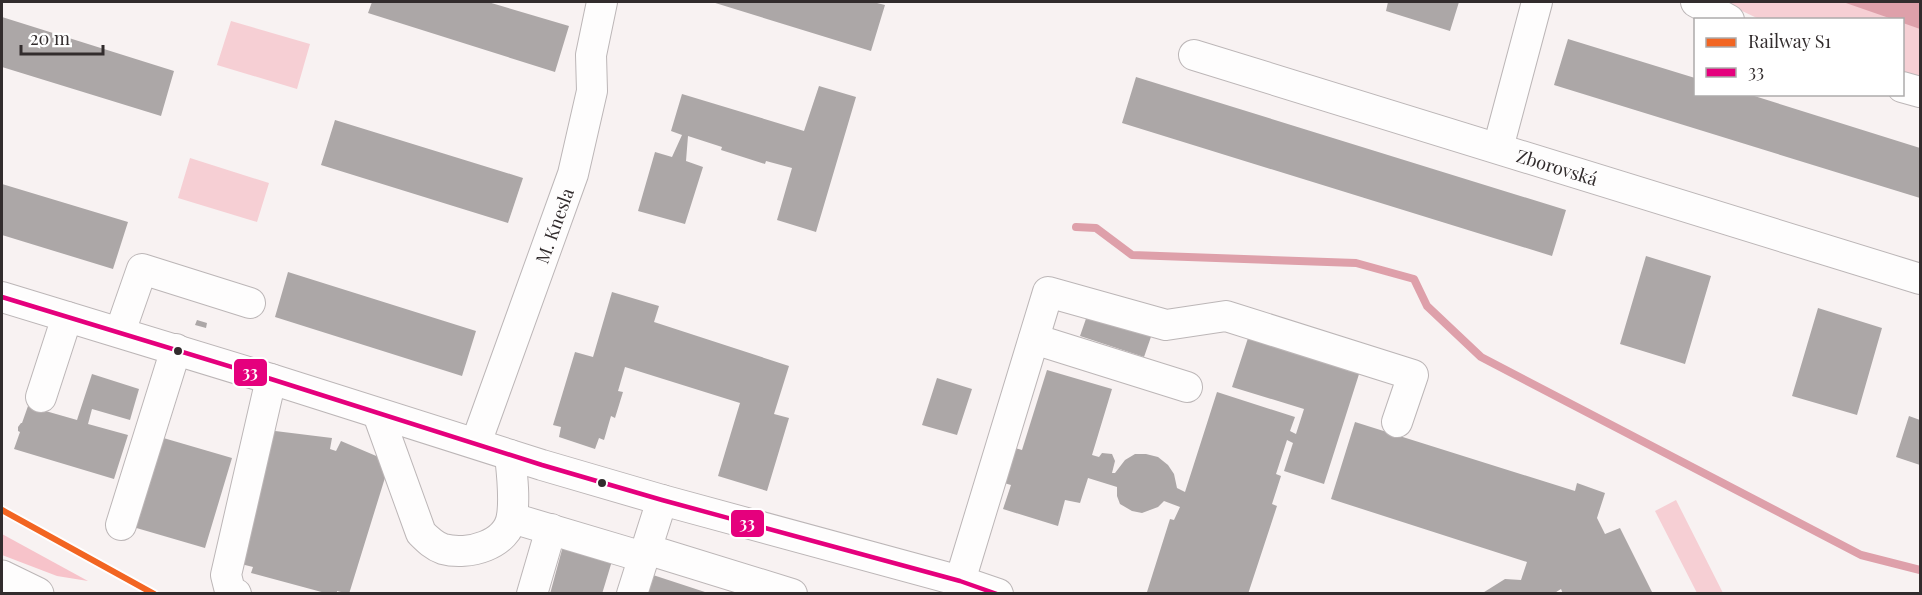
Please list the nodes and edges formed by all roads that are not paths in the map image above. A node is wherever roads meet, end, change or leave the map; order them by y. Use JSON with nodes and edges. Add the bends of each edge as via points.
{"nodes":[{"id":1,"x":602,"y":2,"type":"edge"},
{"id":2,"x":1537,"y":2,"type":"edge"},
{"id":3,"x":1696,"y":2,"type":"edge"},
{"id":4,"x":1725,"y":18,"type":"edge"},
{"id":5,"x":1194,"y":55,"type":"dead end"},
{"id":6,"x":1904,"y":88,"type":"edge"},
{"id":7,"x":1920,"y":92,"type":"edge"},
{"id":8,"x":1498,"y":148,"type":"junction"},
{"id":9,"x":1920,"y":279,"type":"edge"},
{"id":10,"x":250,"y":303,"type":"dead end"},
{"id":11,"x":4,"y":306,"type":"edge"},
{"id":12,"x":67,"y":316,"type":"junction"},
{"id":13,"x":120,"y":332,"type":"junction"},
{"id":14,"x":1034,"y":339,"type":"junction"},
{"id":15,"x":176,"y":349,"type":"junction"},
{"id":16,"x":272,"y":379,"type":"junction"},
{"id":17,"x":1187,"y":387,"type":"dead end"},
{"id":18,"x":41,"y":397,"type":"dead end"},
{"id":19,"x":378,"y":414,"type":"junction"},
{"id":20,"x":1397,"y":422,"type":"dead end"},
{"id":21,"x":476,"y":444,"type":"junction"},
{"id":22,"x":510,"y":454,"type":"junction"},
{"id":23,"x":662,"y":500,"type":"junction"},
{"id":24,"x":512,"y":518,"type":"junction"},
{"id":25,"x":121,"y":525,"type":"dead end"},
{"id":26,"x":551,"y":529,"type":"junction"},
{"id":27,"x":645,"y":553,"type":"junction"},
{"id":28,"x":2,"y":577,"type":"edge"},
{"id":29,"x":949,"y":584,"type":"edge"},
{"id":30,"x":37,"y":594,"type":"edge"},
{"id":31,"x":236,"y":594,"type":"edge"},
{"id":32,"x":532,"y":594,"type":"edge"},
{"id":33,"x":632,"y":594,"type":"edge"},
{"id":34,"x":792,"y":594,"type":"edge"},
{"id":35,"x":998,"y":594,"type":"edge"}],
"edges":[{"from":1,"to":21,"type":"street","name":"M. Knesla","via":[[591,55],[592,91],[573,174]]},
{"from":2,"to":8,"type":"street"},
{"from":3,"to":4,"type":"street"},
{"from":5,"to":8,"type":"street","name":"Zborovská"},
{"from":6,"to":7,"type":"street"},
{"from":8,"to":9,"type":"street","name":"Zborovská"},
{"from":10,"to":13,"type":"street","via":[[141,268]]},
{"from":11,"to":12,"type":"street"},
{"from":12,"to":13,"type":"street"},
{"from":12,"to":18,"type":"street"},
{"from":13,"to":15,"type":"street"},
{"from":14,"to":17,"type":"street"},
{"from":14,"to":20,"type":"street","via":[[1048,292],[1166,325],[1226,316],[1413,375]]},
{"from":14,"to":29,"type":"street"},
{"from":15,"to":16,"type":"street"},
{"from":15,"to":25,"type":"street"},
{"from":16,"to":19,"type":"street"},
{"from":16,"to":31,"type":"street","via":[[226,574],[230,591]]},
{"from":19,"to":21,"type":"street"},
{"from":19,"to":24,"type":"street","via":[[421,533],[431,544],[444,550],[487,547],[503,534]]},
{"from":21,"to":22,"type":"street"},
{"from":22,"to":23,"type":"street"},
{"from":22,"to":24,"type":"street"},
{"from":23,"to":27,"type":"street"},
{"from":23,"to":29,"type":"street"},
{"from":24,"to":26,"type":"street"},
{"from":26,"to":27,"type":"street"},
{"from":26,"to":32,"type":"street"},
{"from":27,"to":33,"type":"street"},
{"from":27,"to":34,"type":"street"},
{"from":28,"to":30,"type":"main road"},
{"from":29,"to":35,"type":"street"}]}
